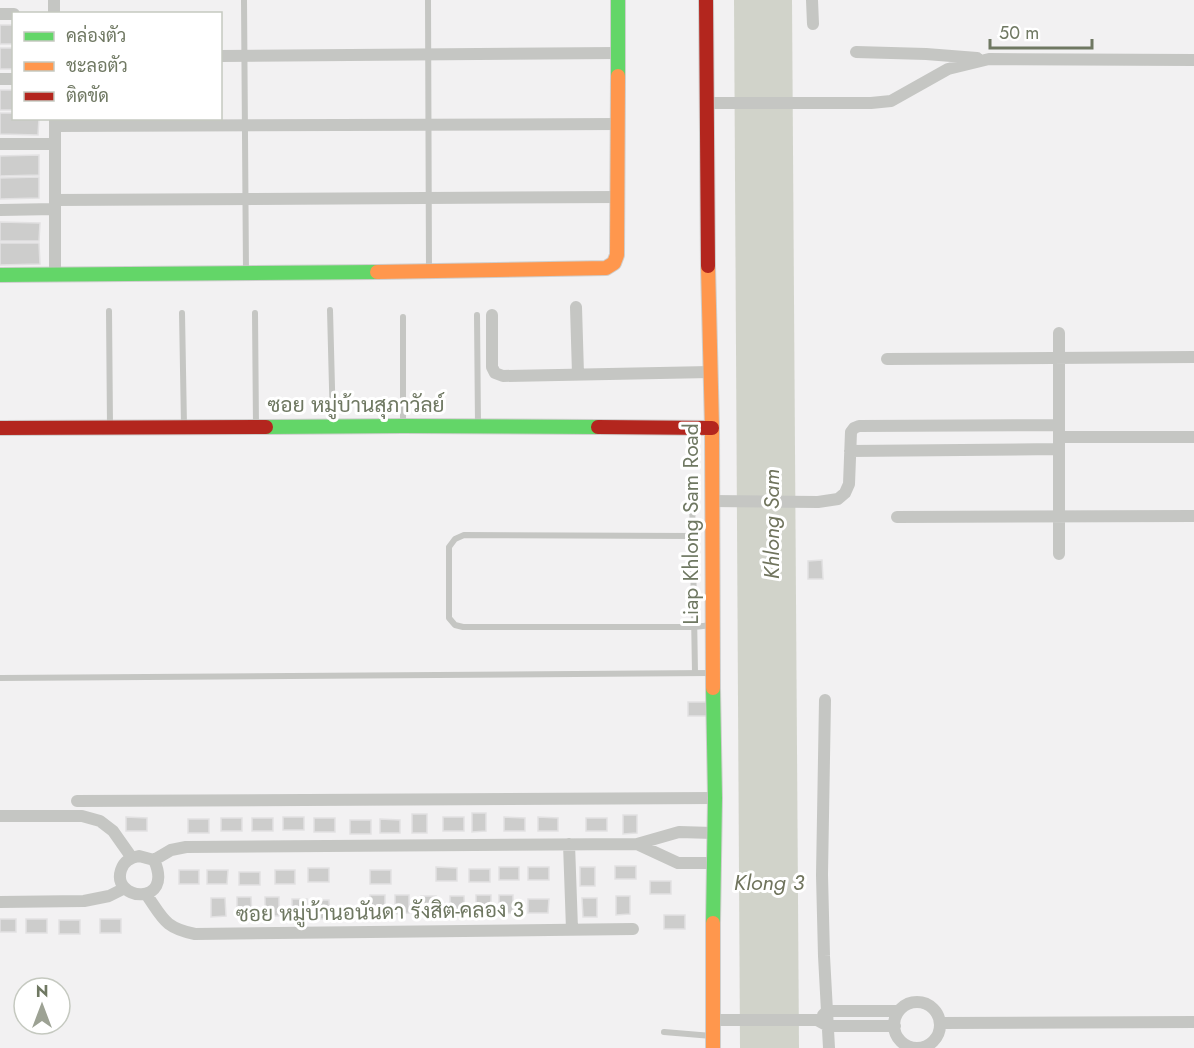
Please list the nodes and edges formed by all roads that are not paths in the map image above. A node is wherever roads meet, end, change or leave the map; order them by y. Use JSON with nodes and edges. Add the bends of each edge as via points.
{"nodes":[{"id":1,"x":244,"y":0,"type":"edge"},
{"id":2,"x":428,"y":0,"type":"edge"},
{"id":3,"x":618,"y":0,"type":"edge"},
{"id":4,"x":706,"y":0,"type":"edge"},
{"id":5,"x":812,"y":0,"type":"edge"},
{"id":6,"x":813,"y":24,"type":"dead end"},
{"id":7,"x":856,"y":52,"type":"dead end"},
{"id":8,"x":618,"y":53,"type":"junction"},
{"id":9,"x":428,"y":54,"type":"junction"},
{"id":10,"x":222,"y":56,"type":"edge"},
{"id":11,"x":245,"y":56,"type":"junction"},
{"id":12,"x":989,"y":60,"type":"junction"},
{"id":13,"x":1194,"y":60,"type":"edge"},
{"id":14,"x":707,"y":103,"type":"junction"},
{"id":15,"x":55,"y":122,"type":"edge"},
{"id":16,"x":618,"y":124,"type":"junction"},
{"id":17,"x":245,"y":125,"type":"junction"},
{"id":18,"x":428,"y":125,"type":"junction"},
{"id":19,"x":0,"y":144,"type":"edge"},
{"id":20,"x":55,"y":144,"type":"junction"},
{"id":21,"x":618,"y":197,"type":"junction"},
{"id":22,"x":428,"y":198,"type":"junction"},
{"id":23,"x":246,"y":199,"type":"junction"},
{"id":24,"x":55,"y":205,"type":"junction"},
{"id":25,"x":0,"y":210,"type":"edge"},
{"id":26,"x":429,"y":272,"type":"junction"},
{"id":27,"x":246,"y":273,"type":"junction"},
{"id":28,"x":0,"y":275,"type":"edge"},
{"id":29,"x":55,"y":275,"type":"junction"},
{"id":30,"x":576,"y":307,"type":"dead end"},
{"id":31,"x":330,"y":310,"type":"dead end"},
{"id":32,"x":109,"y":311,"type":"dead end"},
{"id":33,"x":182,"y":313,"type":"dead end"},
{"id":34,"x":255,"y":313,"type":"dead end"},
{"id":35,"x":477,"y":315,"type":"dead end"},
{"id":36,"x":492,"y":315,"type":"dead end"},
{"id":37,"x":403,"y":317,"type":"dead end"},
{"id":38,"x":1059,"y":333,"type":"dead end"},
{"id":39,"x":1194,"y":357,"type":"edge"},
{"id":40,"x":1059,"y":358,"type":"junction"},
{"id":41,"x":888,"y":359,"type":"dead end"},
{"id":42,"x":710,"y":372,"type":"junction"},
{"id":43,"x":578,"y":374,"type":"junction"},
{"id":44,"x":333,"y":426,"type":"junction"},
{"id":45,"x":403,"y":426,"type":"junction"},
{"id":46,"x":478,"y":426,"type":"junction"},
{"id":47,"x":110,"y":427,"type":"junction"},
{"id":48,"x":256,"y":427,"type":"junction"},
{"id":49,"x":0,"y":428,"type":"edge"},
{"id":50,"x":184,"y":428,"type":"junction"},
{"id":51,"x":712,"y":428,"type":"junction"},
{"id":52,"x":1059,"y":437,"type":"junction"},
{"id":53,"x":1194,"y":437,"type":"edge"},
{"id":54,"x":850,"y":451,"type":"junction"},
{"id":55,"x":692,"y":492,"type":"dead end"},
{"id":56,"x":712,"y":501,"type":"junction"},
{"id":57,"x":1058,"y":516,"type":"junction"},
{"id":58,"x":1194,"y":516,"type":"edge"},
{"id":59,"x":897,"y":517,"type":"dead end"},
{"id":60,"x":693,"y":536,"type":"junction"},
{"id":61,"x":1059,"y":554,"type":"dead end"},
{"id":62,"x":712,"y":625,"type":"junction"},
{"id":63,"x":694,"y":627,"type":"junction"},
{"id":64,"x":695,"y":673,"type":"junction"},
{"id":65,"x":714,"y":673,"type":"junction"},
{"id":66,"x":0,"y":678,"type":"edge"},
{"id":67,"x":825,"y":700,"type":"dead end"},
{"id":68,"x":715,"y":798,"type":"junction"},
{"id":69,"x":77,"y":801,"type":"dead end"},
{"id":70,"x":0,"y":816,"type":"edge"},
{"id":71,"x":713,"y":833,"type":"junction"},
{"id":72,"x":569,"y":844,"type":"junction"},
{"id":73,"x":637,"y":844,"type":"junction"},
{"id":74,"x":132,"y":858,"type":"junction"},
{"id":75,"x":154,"y":860,"type":"junction"},
{"id":76,"x":713,"y":864,"type":"junction"},
{"id":77,"x":125,"y":888,"type":"junction"},
{"id":78,"x":146,"y":894,"type":"junction"},
{"id":79,"x":0,"y":902,"type":"edge"},
{"id":80,"x":572,"y":929,"type":"junction"},
{"id":81,"x":633,"y":929,"type":"dead end"},
{"id":82,"x":827,"y":1011,"type":"junction"},
{"id":83,"x":899,"y":1011,"type":"junction"},
{"id":84,"x":714,"y":1020,"type":"junction"},
{"id":85,"x":819,"y":1022,"type":"junction"},
{"id":86,"x":1194,"y":1022,"type":"edge"},
{"id":87,"x":940,"y":1023,"type":"junction"},
{"id":88,"x":895,"y":1026,"type":"junction"},
{"id":89,"x":664,"y":1032,"type":"dead end"},
{"id":90,"x":713,"y":1042,"type":"edge"},
{"id":91,"x":829,"y":1048,"type":"edge"}],
"edges":[{"from":1,"to":11,"type":"lane"},
{"from":2,"to":9,"type":"lane"},
{"from":3,"to":8,"type":"street"},
{"from":4,"to":14,"type":"street","name":"Liap Khlong Sam Road"},
{"from":5,"to":6,"type":"street"},
{"from":7,"to":12,"type":"street"},
{"from":8,"to":9,"type":"street"},
{"from":8,"to":16,"type":"street"},
{"from":9,"to":11,"type":"street"},
{"from":9,"to":18,"type":"lane"},
{"from":10,"to":11,"type":"street"},
{"from":11,"to":17,"type":"lane"},
{"from":12,"to":13,"type":"street"},
{"from":12,"to":14,"type":"street","via":[[948,69],[891,101]]},
{"from":14,"to":42,"type":"street","name":"Liap Khlong Sam Road"},
{"from":15,"to":17,"type":"street"},
{"from":15,"to":20,"type":"street"},
{"from":16,"to":18,"type":"street"},
{"from":16,"to":21,"type":"street"},
{"from":17,"to":18,"type":"street"},
{"from":17,"to":23,"type":"lane"},
{"from":18,"to":22,"type":"lane"},
{"from":19,"to":20,"type":"street"},
{"from":20,"to":24,"type":"street"},
{"from":21,"to":22,"type":"street"},
{"from":21,"to":26,"type":"street","via":[[617,255],[606,268]]},
{"from":22,"to":23,"type":"street"},
{"from":22,"to":26,"type":"lane"},
{"from":23,"to":24,"type":"street"},
{"from":23,"to":27,"type":"lane"},
{"from":24,"to":25,"type":"street"},
{"from":24,"to":29,"type":"street"},
{"from":26,"to":27,"type":"street"},
{"from":27,"to":29,"type":"street"},
{"from":28,"to":29,"type":"street"},
{"from":30,"to":43,"type":"street"},
{"from":31,"to":44,"type":"lane"},
{"from":32,"to":47,"type":"lane"},
{"from":33,"to":50,"type":"lane"},
{"from":34,"to":48,"type":"lane"},
{"from":35,"to":46,"type":"lane"},
{"from":36,"to":43,"type":"street","via":[[495,373]]},
{"from":37,"to":45,"type":"lane"},
{"from":38,"to":40,"type":"street"},
{"from":39,"to":40,"type":"street"},
{"from":40,"to":41,"type":"street"},
{"from":40,"to":52,"type":"street"},
{"from":42,"to":43,"type":"street"},
{"from":42,"to":51,"type":"street","name":"Liap Khlong Sam Road"},
{"from":44,"to":45,"type":"street","name":"ซอย หมู่บ้านสุภาวัลย์"},
{"from":44,"to":48,"type":"street","name":"ซอย หมู่บ้านสุภาวัลย์"},
{"from":45,"to":46,"type":"street","name":"ซอย หมู่บ้านสุภาวัลย์"},
{"from":46,"to":51,"type":"street","name":"ซอย หมู่บ้านสุภาวัลย์"},
{"from":47,"to":49,"type":"street","name":"ซอย หมู่บ้านสุภาวัลย์"},
{"from":47,"to":50,"type":"street","name":"ซอย หมู่บ้านสุภาวัลย์"},
{"from":48,"to":50,"type":"street","name":"ซอย หมู่บ้านสุภาวัลย์"},
{"from":51,"to":56,"type":"street","name":"Liap Khlong Sam Road"},
{"from":52,"to":53,"type":"street"},
{"from":52,"to":54,"type":"street"},
{"from":52,"to":54,"type":"street","via":[[860,426],[851,432]]},
{"from":52,"to":57,"type":"street"},
{"from":54,"to":56,"type":"street","via":[[849,484],[838,499]]},
{"from":55,"to":60,"type":"lane"},
{"from":56,"to":62,"type":"street","name":"Liap Khlong Sam Road"},
{"from":57,"to":58,"type":"street"},
{"from":57,"to":59,"type":"street"},
{"from":57,"to":61,"type":"street"},
{"from":60,"to":63,"type":"lane"},
{"from":60,"to":63,"type":"lane","via":[[464,535],[450,547],[450,618],[463,627]]},
{"from":62,"to":63,"type":"lane"},
{"from":62,"to":65,"type":"street","name":"Liap Khlong Sam Road"},
{"from":63,"to":64,"type":"lane"},
{"from":64,"to":65,"type":"lane"},
{"from":64,"to":66,"type":"lane"},
{"from":65,"to":68,"type":"street","name":"Liap Khlong Sam Road"},
{"from":67,"to":82,"type":"street","via":[[822,875]]},
{"from":68,"to":69,"type":"street"},
{"from":68,"to":71,"type":"street","name":"Liap Khlong Sam Road"},
{"from":70,"to":74,"type":"street","via":[[82,816],[100,821],[113,831]]},
{"from":71,"to":73,"type":"street","via":[[679,832]]},
{"from":71,"to":76,"type":"street","name":"Liap Khlong Sam Road"},
{"from":72,"to":73,"type":"street"},
{"from":72,"to":75,"type":"street","via":[[186,847]]},
{"from":72,"to":80,"type":"street"},
{"from":73,"to":76,"type":"street","via":[[678,863]]},
{"from":74,"to":75,"type":"street"},
{"from":74,"to":77,"type":"street","via":[[121,869]]},
{"from":75,"to":78,"type":"street","via":[[158,883]]},
{"from":76,"to":84,"type":"street","name":"Liap Khlong Sam Road"},
{"from":77,"to":78,"type":"street","via":[[134,894]]},
{"from":77,"to":79,"type":"street","via":[[84,902]]},
{"from":78,"to":80,"type":"street","name":"ซอย หมู่บ้านอนันดา รังสิต-คลอง 3","via":[[168,925],[195,933]]},
{"from":80,"to":81,"type":"street","name":"ซอย หมู่บ้านอนันดา รังสิต-คลอง 3"},
{"from":82,"to":83,"type":"street"},
{"from":82,"to":85,"type":"street"},
{"from":83,"to":87,"type":"street","via":[[912,1002],[928,1004]]},
{"from":83,"to":88,"type":"street"},
{"from":84,"to":85,"type":"street"},
{"from":84,"to":90,"type":"street","name":"Liap Khlong Sam Road"},
{"from":85,"to":88,"type":"street"},
{"from":85,"to":91,"type":"street"},
{"from":86,"to":87,"type":"street"},
{"from":87,"to":88,"type":"street","via":[[936,1038],[923,1047],[901,1041]]},
{"from":89,"to":90,"type":"lane"}]}
